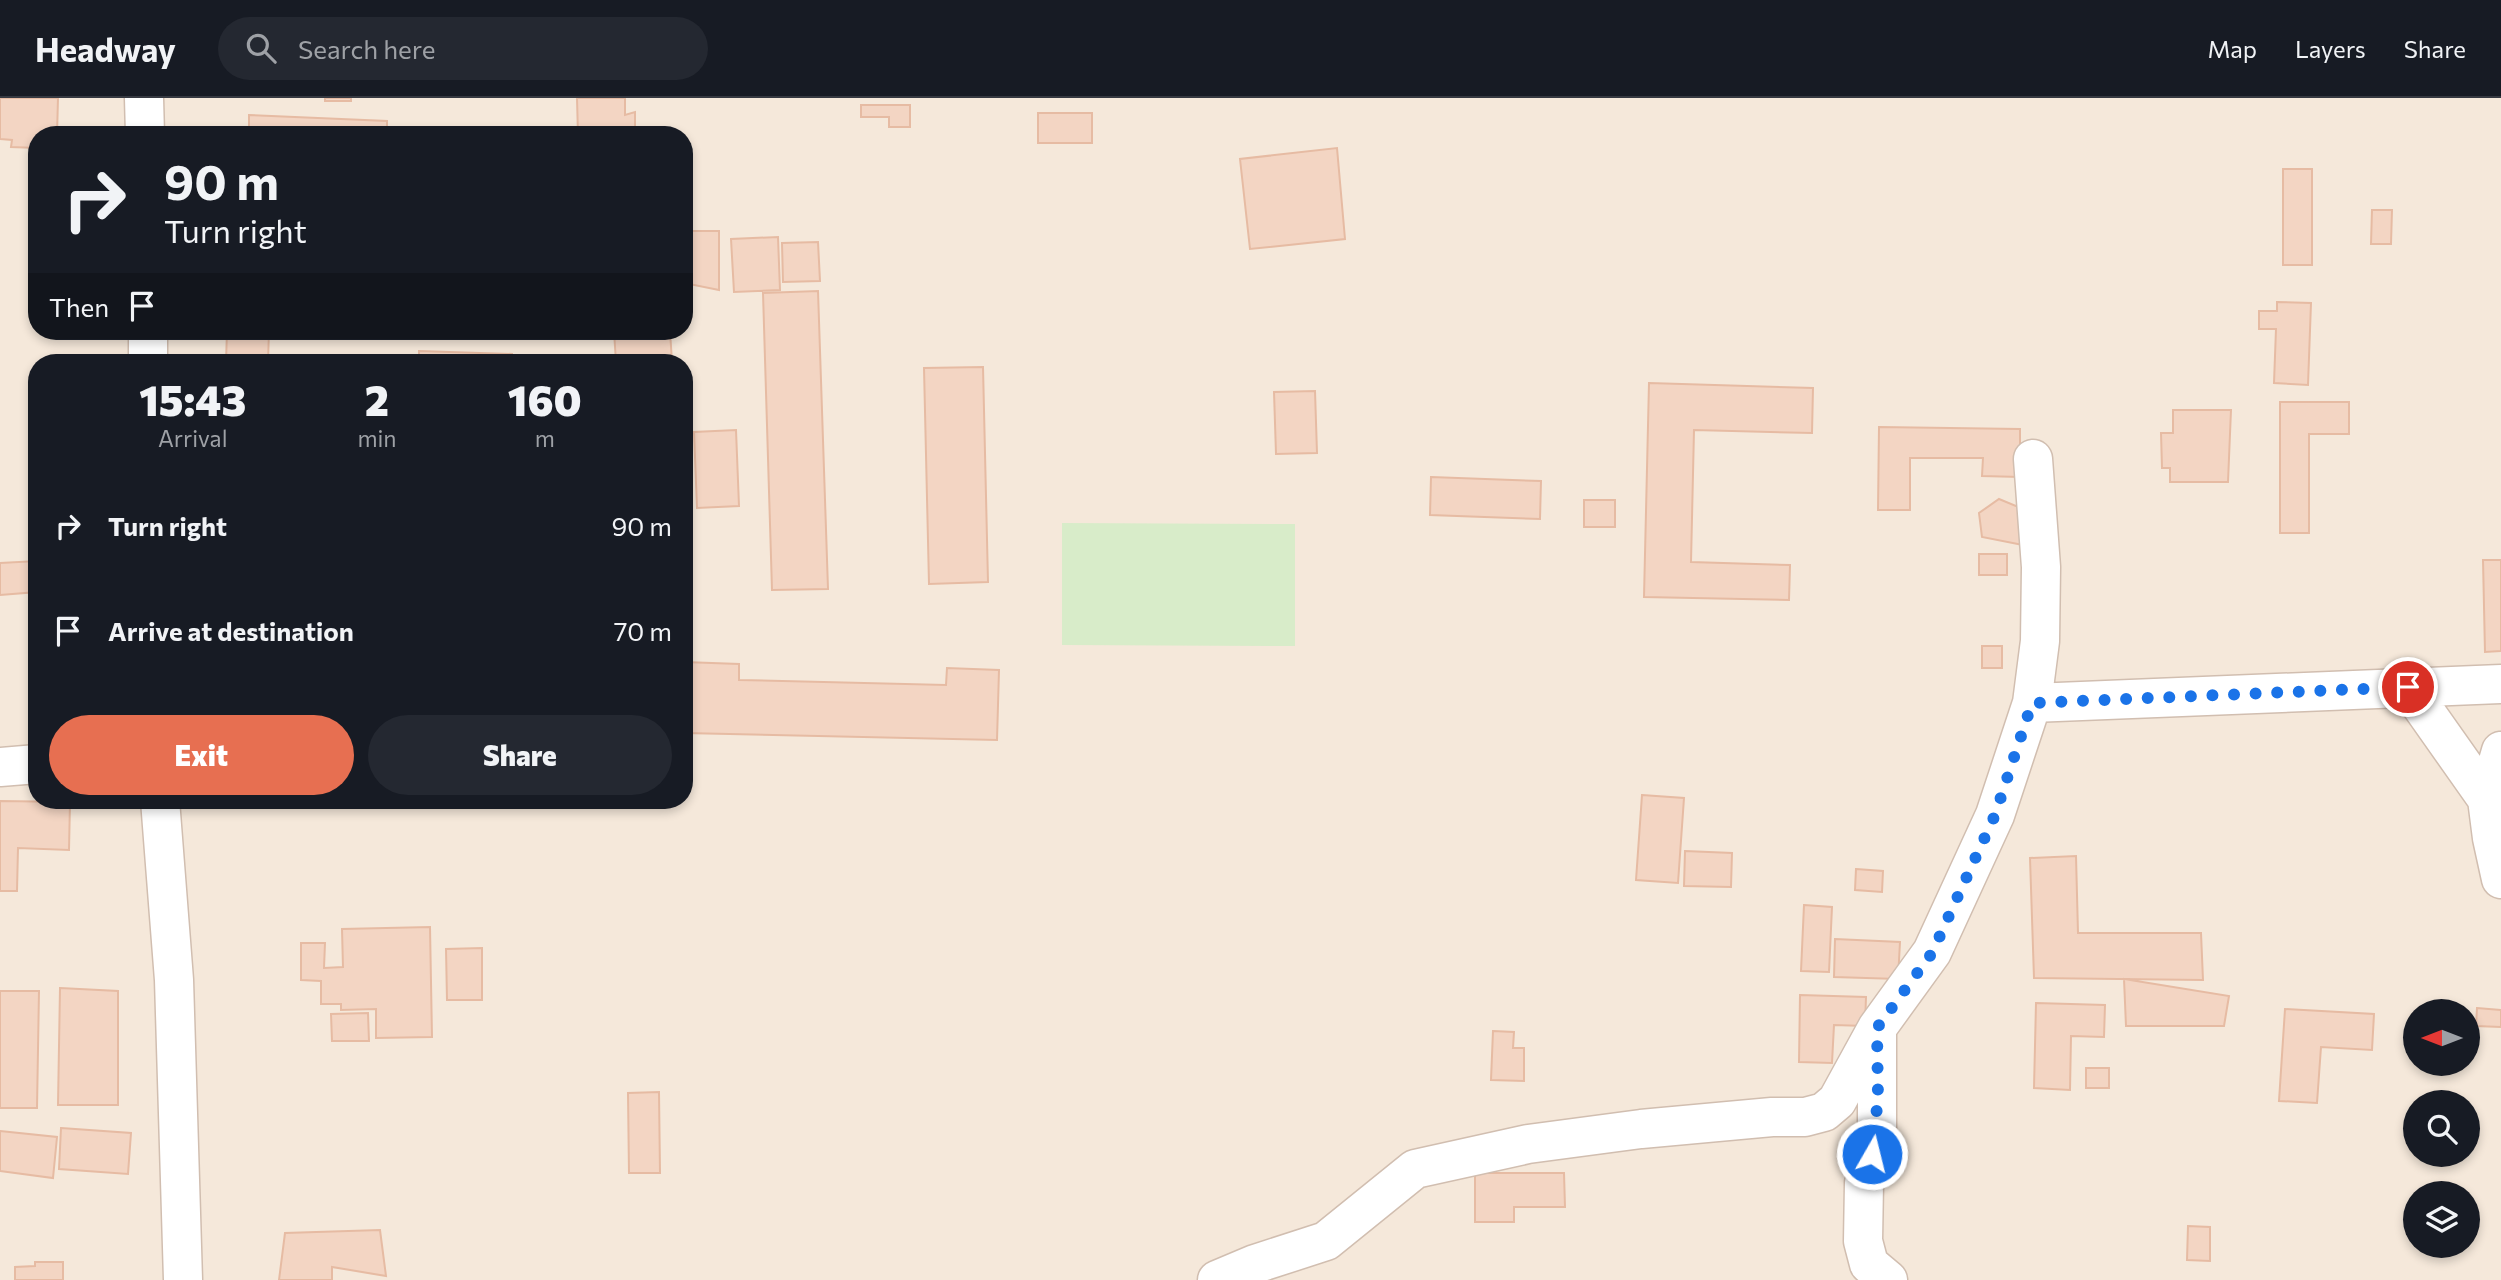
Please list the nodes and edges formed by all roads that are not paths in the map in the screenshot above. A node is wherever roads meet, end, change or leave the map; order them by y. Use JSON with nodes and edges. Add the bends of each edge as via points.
{"nodes":[{"id":1,"x":144,"y":98,"type":"edge"},
{"id":2,"x":145,"y":126,"type":"edge"},
{"id":3,"x":2033,"y":459,"type":"dead end"},
{"id":4,"x":2501,"y":684,"type":"edge"},
{"id":5,"x":2408,"y":687,"type":"junction"},
{"id":6,"x":2032,"y":703,"type":"junction"},
{"id":7,"x":2501,"y":751,"type":"edge"},
{"id":8,"x":28,"y":765,"type":"edge"},
{"id":9,"x":0,"y":767,"type":"edge"},
{"id":10,"x":2487,"y":799,"type":"junction"},
{"id":11,"x":161,"y":809,"type":"edge"},
{"id":12,"x":2501,"y":879,"type":"edge"},
{"id":13,"x":1877,"y":1028,"type":"junction"},
{"id":14,"x":183,"y":1280,"type":"edge"},
{"id":15,"x":1217,"y":1280,"type":"edge"},
{"id":16,"x":1888,"y":1280,"type":"edge"}],
"edges":[{"from":1,"to":2,"type":"street"},
{"from":3,"to":6,"type":"street","via":[[2041,567],[2040,641]]},
{"from":4,"to":5,"type":"street"},
{"from":5,"to":6,"type":"street"},
{"from":5,"to":10,"type":"street"},
{"from":6,"to":13,"type":"street","via":[[1995,815],[1932,953]]},
{"from":7,"to":10,"type":"street"},
{"from":8,"to":9,"type":"street"},
{"from":10,"to":12,"type":"street"},
{"from":11,"to":14,"type":"street","via":[[174,980]]},
{"from":13,"to":15,"type":"street","via":[[1837,1101],[1824,1112],[1528,1144],[1415,1170],[1326,1241]]},
{"from":13,"to":16,"type":"street","via":[[1877,1129],[1864,1182],[1863,1241],[1869,1264]]}]}
